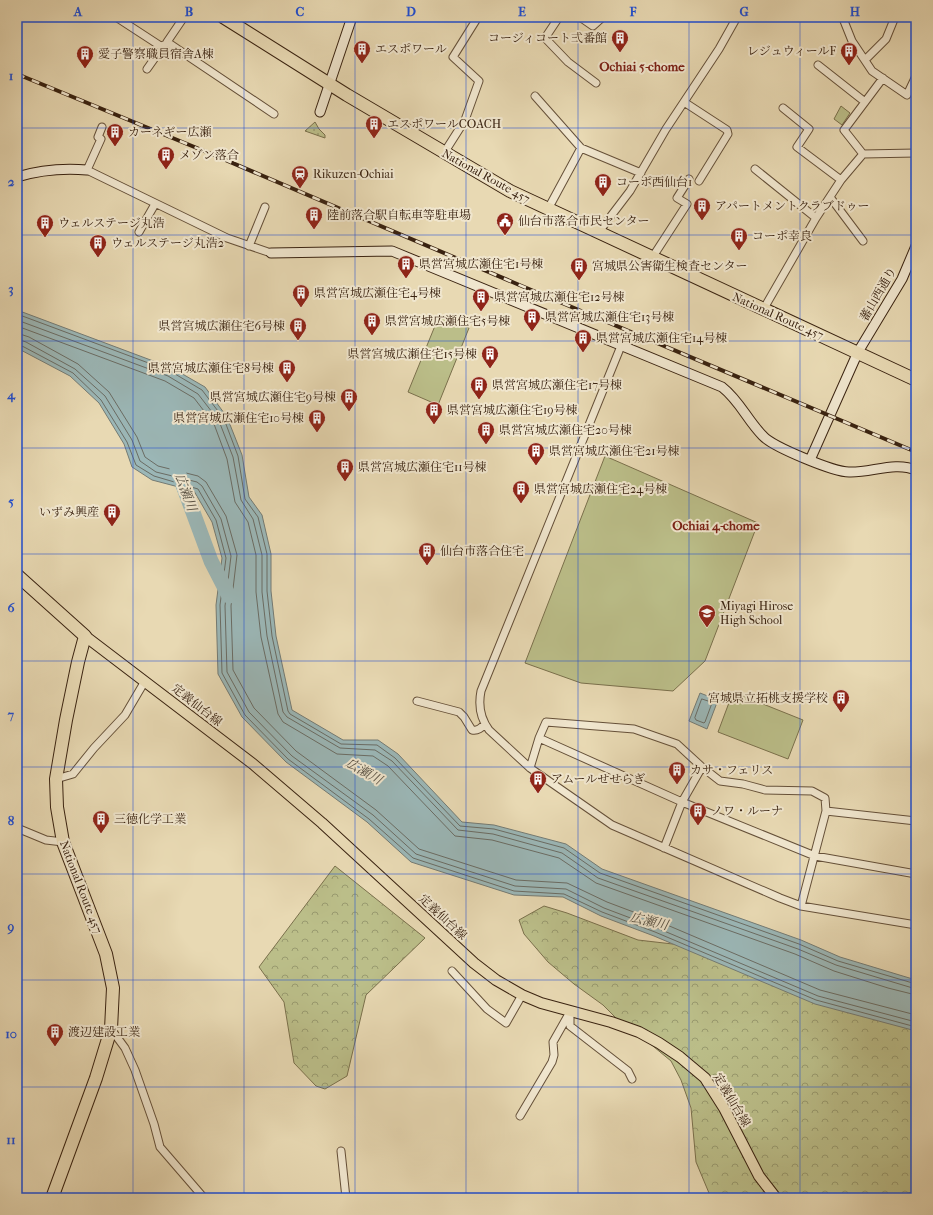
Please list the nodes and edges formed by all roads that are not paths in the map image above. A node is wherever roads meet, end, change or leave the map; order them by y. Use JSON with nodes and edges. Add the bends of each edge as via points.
{"nodes":[{"id":1,"x":116,"y":17,"type":"edge"},
{"id":2,"x":184,"y":17,"type":"edge"},
{"id":3,"x":223,"y":17,"type":"edge"},
{"id":4,"x":352,"y":17,"type":"edge"},
{"id":5,"x":478,"y":17,"type":"edge"},
{"id":6,"x":559,"y":17,"type":"edge"},
{"id":7,"x":580,"y":17,"type":"edge"},
{"id":8,"x":603,"y":17,"type":"edge"},
{"id":9,"x":737,"y":17,"type":"edge"},
{"id":10,"x":846,"y":17,"type":"edge"},
{"id":11,"x":895,"y":17,"type":"edge"},
{"id":12,"x":164,"y":44,"type":"junction"},
{"id":13,"x":865,"y":60,"type":"junction"},
{"id":14,"x":818,"y":65,"type":"dead end"},
{"id":15,"x":147,"y":69,"type":"dead end"},
{"id":16,"x":916,"y":76,"type":"edge"},
{"id":17,"x":883,"y":78,"type":"junction"},
{"id":18,"x":596,"y":83,"type":"dead end"},
{"id":19,"x":330,"y":84,"type":"junction"},
{"id":20,"x":535,"y":96,"type":"dead end"},
{"id":21,"x":684,"y":102,"type":"junction"},
{"id":22,"x":865,"y":102,"type":"junction"},
{"id":23,"x":783,"y":108,"type":"dead end"},
{"id":24,"x":320,"y":112,"type":"dead end"},
{"id":25,"x":274,"y":114,"type":"dead end"},
{"id":26,"x":102,"y":127,"type":"dead end"},
{"id":27,"x":581,"y":148,"type":"junction"},
{"id":28,"x":444,"y":153,"type":"junction"},
{"id":29,"x":916,"y":153,"type":"edge"},
{"id":30,"x":863,"y":154,"type":"junction"},
{"id":31,"x":87,"y":170,"type":"junction"},
{"id":32,"x":754,"y":170,"type":"dead end"},
{"id":33,"x":641,"y":173,"type":"junction"},
{"id":34,"x":17,"y":177,"type":"edge"},
{"id":35,"x":689,"y":179,"type":"dead end"},
{"id":36,"x":841,"y":180,"type":"junction"},
{"id":37,"x":699,"y":181,"type":"dead end"},
{"id":38,"x":830,"y":197,"type":"junction"},
{"id":39,"x":155,"y":204,"type":"junction"},
{"id":40,"x":265,"y":207,"type":"dead end"},
{"id":41,"x":548,"y":209,"type":"junction"},
{"id":42,"x":816,"y":218,"type":"junction"},
{"id":43,"x":139,"y":232,"type":"dead end"},
{"id":44,"x":598,"y":233,"type":"junction"},
{"id":45,"x":863,"y":241,"type":"dead end"},
{"id":46,"x":249,"y":246,"type":"junction"},
{"id":47,"x":916,"y":246,"type":"edge"},
{"id":48,"x":271,"y":253,"type":"joint"},
{"id":49,"x":652,"y":258,"type":"junction"},
{"id":50,"x":763,"y":310,"type":"junction"},
{"id":51,"x":621,"y":346,"type":"junction"},
{"id":52,"x":858,"y":352,"type":"junction"},
{"id":53,"x":916,"y":380,"type":"edge"},
{"id":54,"x":810,"y":460,"type":"junction"},
{"id":55,"x":916,"y":470,"type":"edge"},
{"id":56,"x":17,"y":575,"type":"edge"},
{"id":57,"x":85,"y":636,"type":"junction"},
{"id":58,"x":145,"y":681,"type":"junction"},
{"id":59,"x":417,"y":701,"type":"dead end"},
{"id":60,"x":485,"y":724,"type":"junction"},
{"id":61,"x":539,"y":738,"type":"junction"},
{"id":62,"x":702,"y":767,"type":"junction"},
{"id":63,"x":530,"y":768,"type":"junction"},
{"id":64,"x":56,"y":779,"type":"junction"},
{"id":65,"x":682,"y":802,"type":"junction"},
{"id":66,"x":826,"y":811,"type":"junction"},
{"id":67,"x":916,"y":821,"type":"edge"},
{"id":68,"x":17,"y":828,"type":"edge"},
{"id":69,"x":63,"y":842,"type":"junction"},
{"id":70,"x":664,"y":848,"type":"junction"},
{"id":71,"x":815,"y":856,"type":"junction"},
{"id":72,"x":916,"y":874,"type":"edge"},
{"id":73,"x":801,"y":906,"type":"junction"},
{"id":74,"x":916,"y":925,"type":"edge"},
{"id":75,"x":452,"y":972,"type":"dead end"},
{"id":76,"x":522,"y":996,"type":"junction"},
{"id":77,"x":570,"y":1012,"type":"junction"},
{"id":78,"x":111,"y":1029,"type":"junction"},
{"id":79,"x":632,"y":1079,"type":"dead end"},
{"id":80,"x":520,"y":1116,"type":"dead end"},
{"id":81,"x":341,"y":1151,"type":"dead end"},
{"id":82,"x":916,"y":1195,"type":"edge"},
{"id":83,"x":52,"y":1198,"type":"edge"},
{"id":84,"x":204,"y":1198,"type":"edge"},
{"id":85,"x":346,"y":1198,"type":"edge"},
{"id":86,"x":776,"y":1198,"type":"edge"},
{"id":87,"x":906,"y":1198,"type":"edge"}],
"edges":[{"from":1,"to":12,"type":"street"},
{"from":2,"to":12,"type":"street"},
{"from":3,"to":19,"type":"highway","name":"National Route 457"},
{"from":4,"to":19,"type":"street"},
{"from":5,"to":28,"type":"street","via":[[453,57],[479,81],[465,120]]},
{"from":6,"to":18,"type":"street","via":[[545,38],[568,62]]},
{"from":7,"to":8,"type":"street","via":[[593,26]]},
{"from":9,"to":21,"type":"street"},
{"from":10,"to":13,"type":"street","via":[[844,21],[852,41]]},
{"from":11,"to":13,"type":"street","via":[[886,39]]},
{"from":12,"to":15,"type":"street"},
{"from":12,"to":25,"type":"street"},
{"from":13,"to":17,"type":"street","via":[[872,71]]},
{"from":14,"to":22,"type":"street"},
{"from":16,"to":17,"type":"street","via":[[907,95]]},
{"from":17,"to":22,"type":"street"},
{"from":19,"to":24,"type":"street"},
{"from":19,"to":28,"type":"highway","name":"National Route 457"},
{"from":20,"to":27,"type":"street"},
{"from":21,"to":33,"type":"street"},
{"from":21,"to":37,"type":"street","via":[[727,130],[728,134]]},
{"from":22,"to":30,"type":"street","via":[[844,130]]},
{"from":23,"to":36,"type":"street","via":[[809,129],[797,147]]},
{"from":26,"to":31,"type":"street","via":[[98,137],[101,139]]},
{"from":27,"to":33,"type":"street"},
{"from":27,"to":41,"type":"street"},
{"from":28,"to":41,"type":"highway","name":"National Route 457","via":[[510,191]]},
{"from":29,"to":30,"type":"street"},
{"from":30,"to":36,"type":"street"},
{"from":31,"to":34,"type":"street","via":[[36,170]]},
{"from":31,"to":39,"type":"street"},
{"from":32,"to":42,"type":"street"},
{"from":33,"to":44,"type":"street"},
{"from":35,"to":49,"type":"street","via":[[677,198],[687,204]]},
{"from":36,"to":38,"type":"street"},
{"from":38,"to":42,"type":"street"},
{"from":38,"to":45,"type":"street"},
{"from":39,"to":43,"type":"street"},
{"from":39,"to":46,"type":"street"},
{"from":40,"to":46,"type":"street"},
{"from":41,"to":44,"type":"highway","name":"National Route 457"},
{"from":42,"to":50,"type":"street"},
{"from":44,"to":49,"type":"highway","name":"National Route 457"},
{"from":46,"to":48,"type":"street"},
{"from":47,"to":52,"type":"street","name":"蕃山西通り","via":[[902,279]]},
{"from":48,"to":51,"type":"street","via":[[392,251]]},
{"from":49,"to":50,"type":"highway","name":"National Route 457"},
{"from":50,"to":52,"type":"highway","name":"National Route 457"},
{"from":51,"to":54,"type":"street","via":[[722,387],[732,394],[763,436],[774,445]]},
{"from":51,"to":60,"type":"street","via":[[481,691],[480,712]]},
{"from":52,"to":53,"type":"highway","name":"National Route 457"},
{"from":52,"to":54,"type":"street","name":"蕃山西通り"},
{"from":54,"to":55,"type":"street","via":[[837,471],[850,472],[900,466]]},
{"from":56,"to":57,"type":"highway"},
{"from":57,"to":58,"type":"main road","name":"定義仙台線"},
{"from":57,"to":64,"type":"highway","name":"National Route 457"},
{"from":58,"to":64,"type":"street","via":[[125,715],[73,774]]},
{"from":58,"to":76,"type":"main road","name":"定義仙台線","via":[[253,764],[316,818],[474,963]]},
{"from":59,"to":60,"type":"street","via":[[459,712],[472,730],[476,731]]},
{"from":60,"to":63,"type":"street"},
{"from":61,"to":62,"type":"street","via":[[546,722],[634,729],[677,744]]},
{"from":61,"to":63,"type":"street"},
{"from":61,"to":65,"type":"street"},
{"from":62,"to":65,"type":"street"},
{"from":62,"to":66,"type":"street","via":[[720,781],[765,790],[812,791],[825,798]]},
{"from":63,"to":70,"type":"street","via":[[612,825]]},
{"from":64,"to":69,"type":"highway","name":"National Route 457","via":[[57,807]]},
{"from":65,"to":70,"type":"street"},
{"from":65,"to":71,"type":"street"},
{"from":66,"to":67,"type":"street"},
{"from":66,"to":71,"type":"street"},
{"from":68,"to":69,"type":"street","via":[[46,840]]},
{"from":69,"to":78,"type":"highway","name":"National Route 457","via":[[106,954],[113,988]]},
{"from":70,"to":73,"type":"street"},
{"from":71,"to":72,"type":"street"},
{"from":71,"to":73,"type":"street"},
{"from":73,"to":74,"type":"street"},
{"from":75,"to":76,"type":"street","via":[[487,1009],[506,1023]]},
{"from":76,"to":77,"type":"main road","name":"定義仙台線"},
{"from":77,"to":79,"type":"street","via":[[570,1026],[628,1071]]},
{"from":77,"to":80,"type":"street","via":[[553,1042],[552,1062]]},
{"from":77,"to":86,"type":"main road","name":"定義仙台線","via":[[612,1022],[639,1032],[659,1042],[704,1078],[724,1108],[759,1176]]},
{"from":78,"to":83,"type":"highway","name":"National Route 457"},
{"from":78,"to":84,"type":"street","via":[[125,1048],[135,1070],[160,1147]]},
{"from":81,"to":85,"type":"street"},
{"from":82,"to":87,"type":"street"}]}
